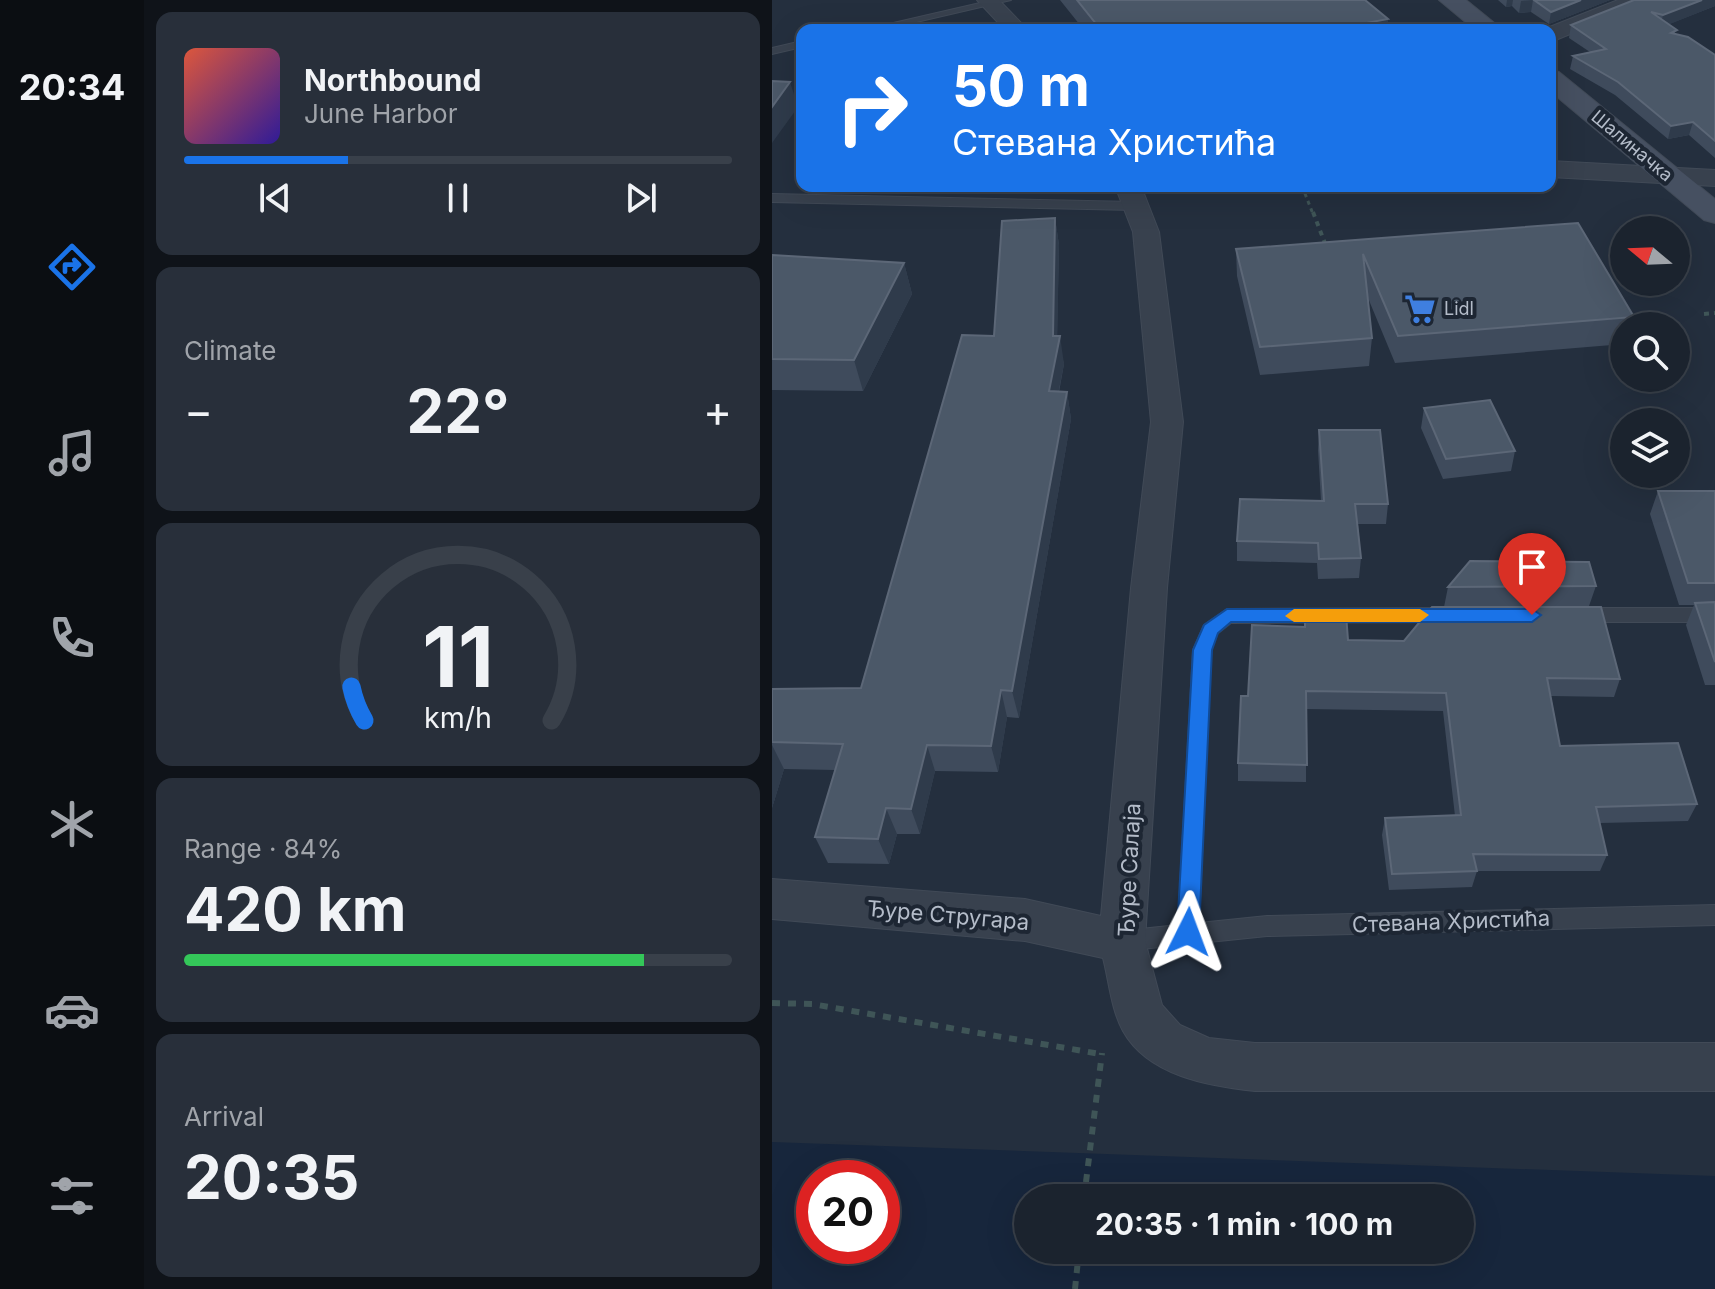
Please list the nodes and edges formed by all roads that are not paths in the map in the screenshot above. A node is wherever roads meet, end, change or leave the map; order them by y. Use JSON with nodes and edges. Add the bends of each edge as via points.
{"nodes":[{"id":1,"x":1451,"y":0,"type":"edge"},
{"id":2,"x":1636,"y":0,"type":"edge"},
{"id":3,"x":995,"y":1,"type":"edge"},
{"id":4,"x":894,"y":24,"type":"edge"},
{"id":5,"x":1012,"y":24,"type":"edge"},
{"id":6,"x":1483,"y":24,"type":"edge"},
{"id":7,"x":1556,"y":32,"type":"edge"},
{"id":8,"x":796,"y":45,"type":"edge"},
{"id":9,"x":772,"y":51,"type":"edge"},
{"id":10,"x":1556,"y":83,"type":"edge"},
{"id":11,"x":1556,"y":169,"type":"edge"},
{"id":12,"x":1668,"y":177,"type":"junction"},
{"id":13,"x":1715,"y":178,"type":"edge"},
{"id":14,"x":1131,"y":196,"type":"edge"},
{"id":15,"x":772,"y":198,"type":"edge"},
{"id":16,"x":1715,"y":214,"type":"edge"},
{"id":17,"x":1463,"y":615,"type":"edge"},
{"id":18,"x":1557,"y":615,"type":"edge"},
{"id":19,"x":1715,"y":615,"type":"edge"},
{"id":20,"x":772,"y":899,"type":"edge"},
{"id":21,"x":1715,"y":915,"type":"edge"},
{"id":22,"x":1188,"y":932,"type":"junction"},
{"id":23,"x":1122,"y":941,"type":"junction"},
{"id":24,"x":1715,"y":1067,"type":"edge"}],
"edges":[{"from":1,"to":6,"type":"main road"},
{"from":2,"to":7,"type":"street"},
{"from":3,"to":4,"type":"lane"},
{"from":3,"to":5,"type":"street"},
{"from":8,"to":9,"type":"lane"},
{"from":10,"to":12,"type":"main road","name":"Шалиначка"},
{"from":11,"to":12,"type":"street"},
{"from":12,"to":13,"type":"street"},
{"from":12,"to":16,"type":"main road","name":"Шалиначка"},
{"from":14,"to":15,"type":"lane"},
{"from":14,"to":23,"type":"street","name":"Ђуре Салаја","via":[[1146,232],[1167,422]]},
{"from":17,"to":22,"type":"lane","via":[[1227,616],[1210,630],[1202,650]]},
{"from":18,"to":19,"type":"lane"},
{"from":20,"to":23,"type":"street","name":"Ђуре Стругара","via":[[1025,920]]},
{"from":21,"to":22,"type":"lane","name":"Стевана Христића"},
{"from":22,"to":23,"type":"lane","name":"Стевана Христића"},
{"from":23,"to":24,"type":"street","name":"Ђуре Салаја","via":[[1141,1017],[1163,1042],[1207,1062],[1255,1067]]}]}
